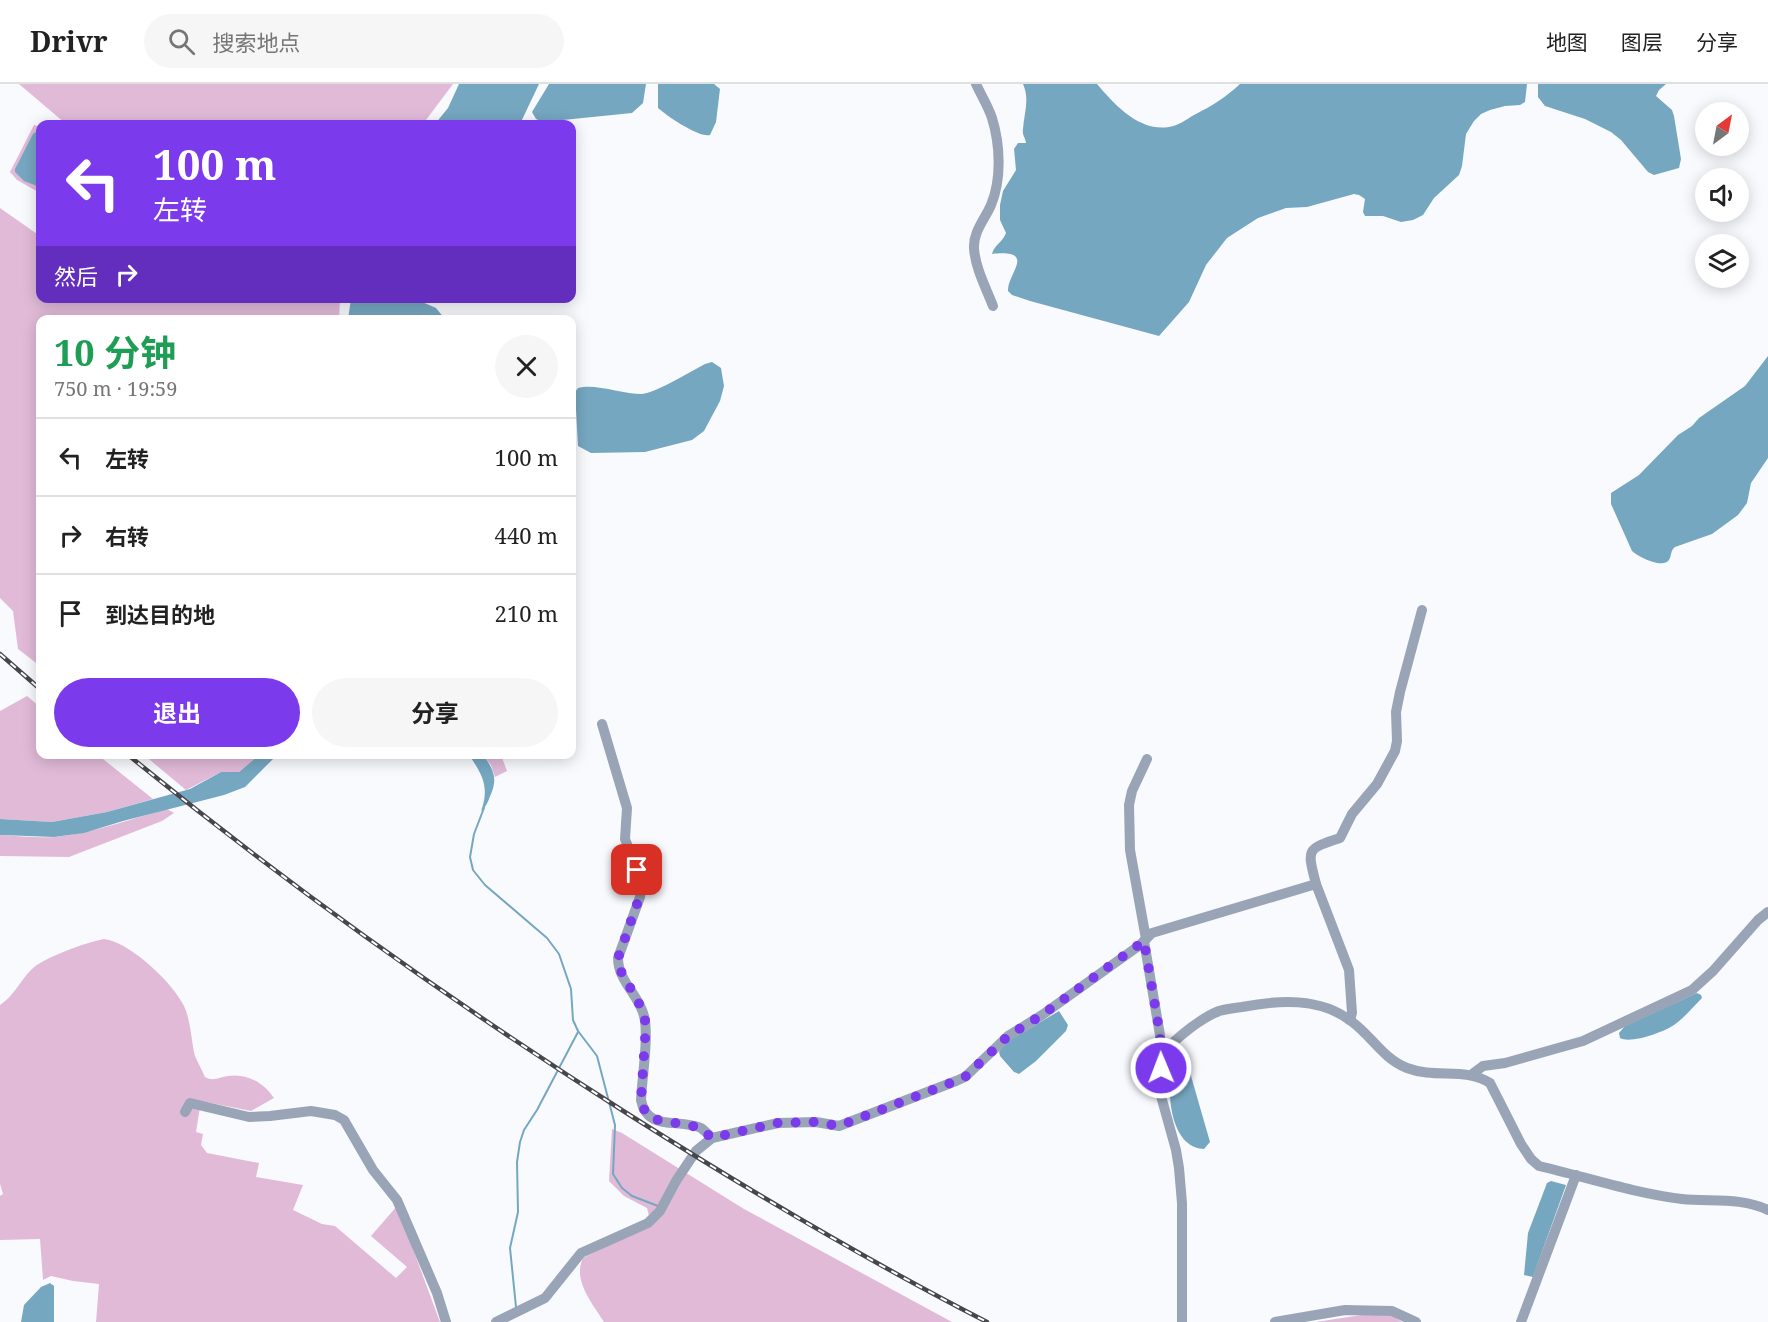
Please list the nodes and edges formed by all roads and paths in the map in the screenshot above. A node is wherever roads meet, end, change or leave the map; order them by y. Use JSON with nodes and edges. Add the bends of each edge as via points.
{"nodes":[{"id":1,"x":976,"y":84,"type":"edge"},
{"id":2,"x":993,"y":306,"type":"dead end"},
{"id":3,"x":1422,"y":610,"type":"dead end"},
{"id":4,"x":602,"y":724,"type":"dead end"},
{"id":5,"x":1147,"y":759,"type":"dead end"},
{"id":6,"x":1316,"y":884,"type":"junction"},
{"id":7,"x":1768,"y":912,"type":"edge"},
{"id":8,"x":1145,"y":940,"type":"junction"},
{"id":9,"x":1350,"y":1020,"type":"junction"},
{"id":10,"x":1161,"y":1054,"type":"junction"},
{"id":11,"x":1471,"y":1075,"type":"junction"},
{"id":12,"x":185,"y":1113,"type":"dead end"},
{"id":13,"x":712,"y":1138,"type":"junction"},
{"id":14,"x":1576,"y":1174,"type":"junction"},
{"id":15,"x":1768,"y":1210,"type":"edge"},
{"id":16,"x":446,"y":1322,"type":"edge"},
{"id":17,"x":496,"y":1322,"type":"edge"},
{"id":18,"x":1182,"y":1322,"type":"edge"},
{"id":19,"x":1275,"y":1322,"type":"edge"},
{"id":20,"x":1416,"y":1322,"type":"edge"},
{"id":21,"x":1521,"y":1322,"type":"edge"}],
"edges":[{"from":1,"to":2,"type":"street","via":[[992,117],[998,150],[994,197],[974,244]]},
{"from":3,"to":6,"type":"street","via":[[1396,712],[1395,751],[1377,784],[1352,814],[1341,838],[1317,845],[1311,853],[1309,860]]},
{"from":4,"to":13,"type":"street","via":[[627,808],[625,839],[642,884],[618,958],[618,966],[646,1024],[642,1106],[653,1119],[698,1127]]},
{"from":5,"to":8,"type":"street","via":[[1129,805],[1130,850]]},
{"from":6,"to":8,"type":"street","via":[[1158,931]]},
{"from":6,"to":9,"type":"street","via":[[1349,970]]},
{"from":7,"to":11,"type":"street","via":[[1692,990],[1583,1041],[1483,1066]]},
{"from":8,"to":10,"type":"street"},
{"from":8,"to":13,"type":"street","via":[[1008,1036],[965,1077],[839,1126],[778,1123]]},
{"from":9,"to":10,"type":"street","via":[[1300,1002],[1251,1005],[1214,1014],[1177,1038]]},
{"from":9,"to":11,"type":"street","via":[[1375,1046],[1404,1067],[1426,1074]]},
{"from":10,"to":18,"type":"street","via":[[1160,1089],[1176,1150],[1182,1203]]},
{"from":11,"to":14,"type":"street","via":[[1493,1085],[1521,1144],[1534,1162]]},
{"from":12,"to":16,"type":"street","via":[[190,1103],[249,1117],[311,1111],[344,1120],[373,1170],[398,1200]]},
{"from":13,"to":17,"type":"street","via":[[696,1151],[648,1223],[581,1253],[549,1294]]},
{"from":14,"to":15,"type":"street","via":[[1655,1194],[1751,1203]]},
{"from":14,"to":21,"type":"street"},
{"from":19,"to":20,"type":"street","via":[[1344,1310],[1392,1311]]}]}
